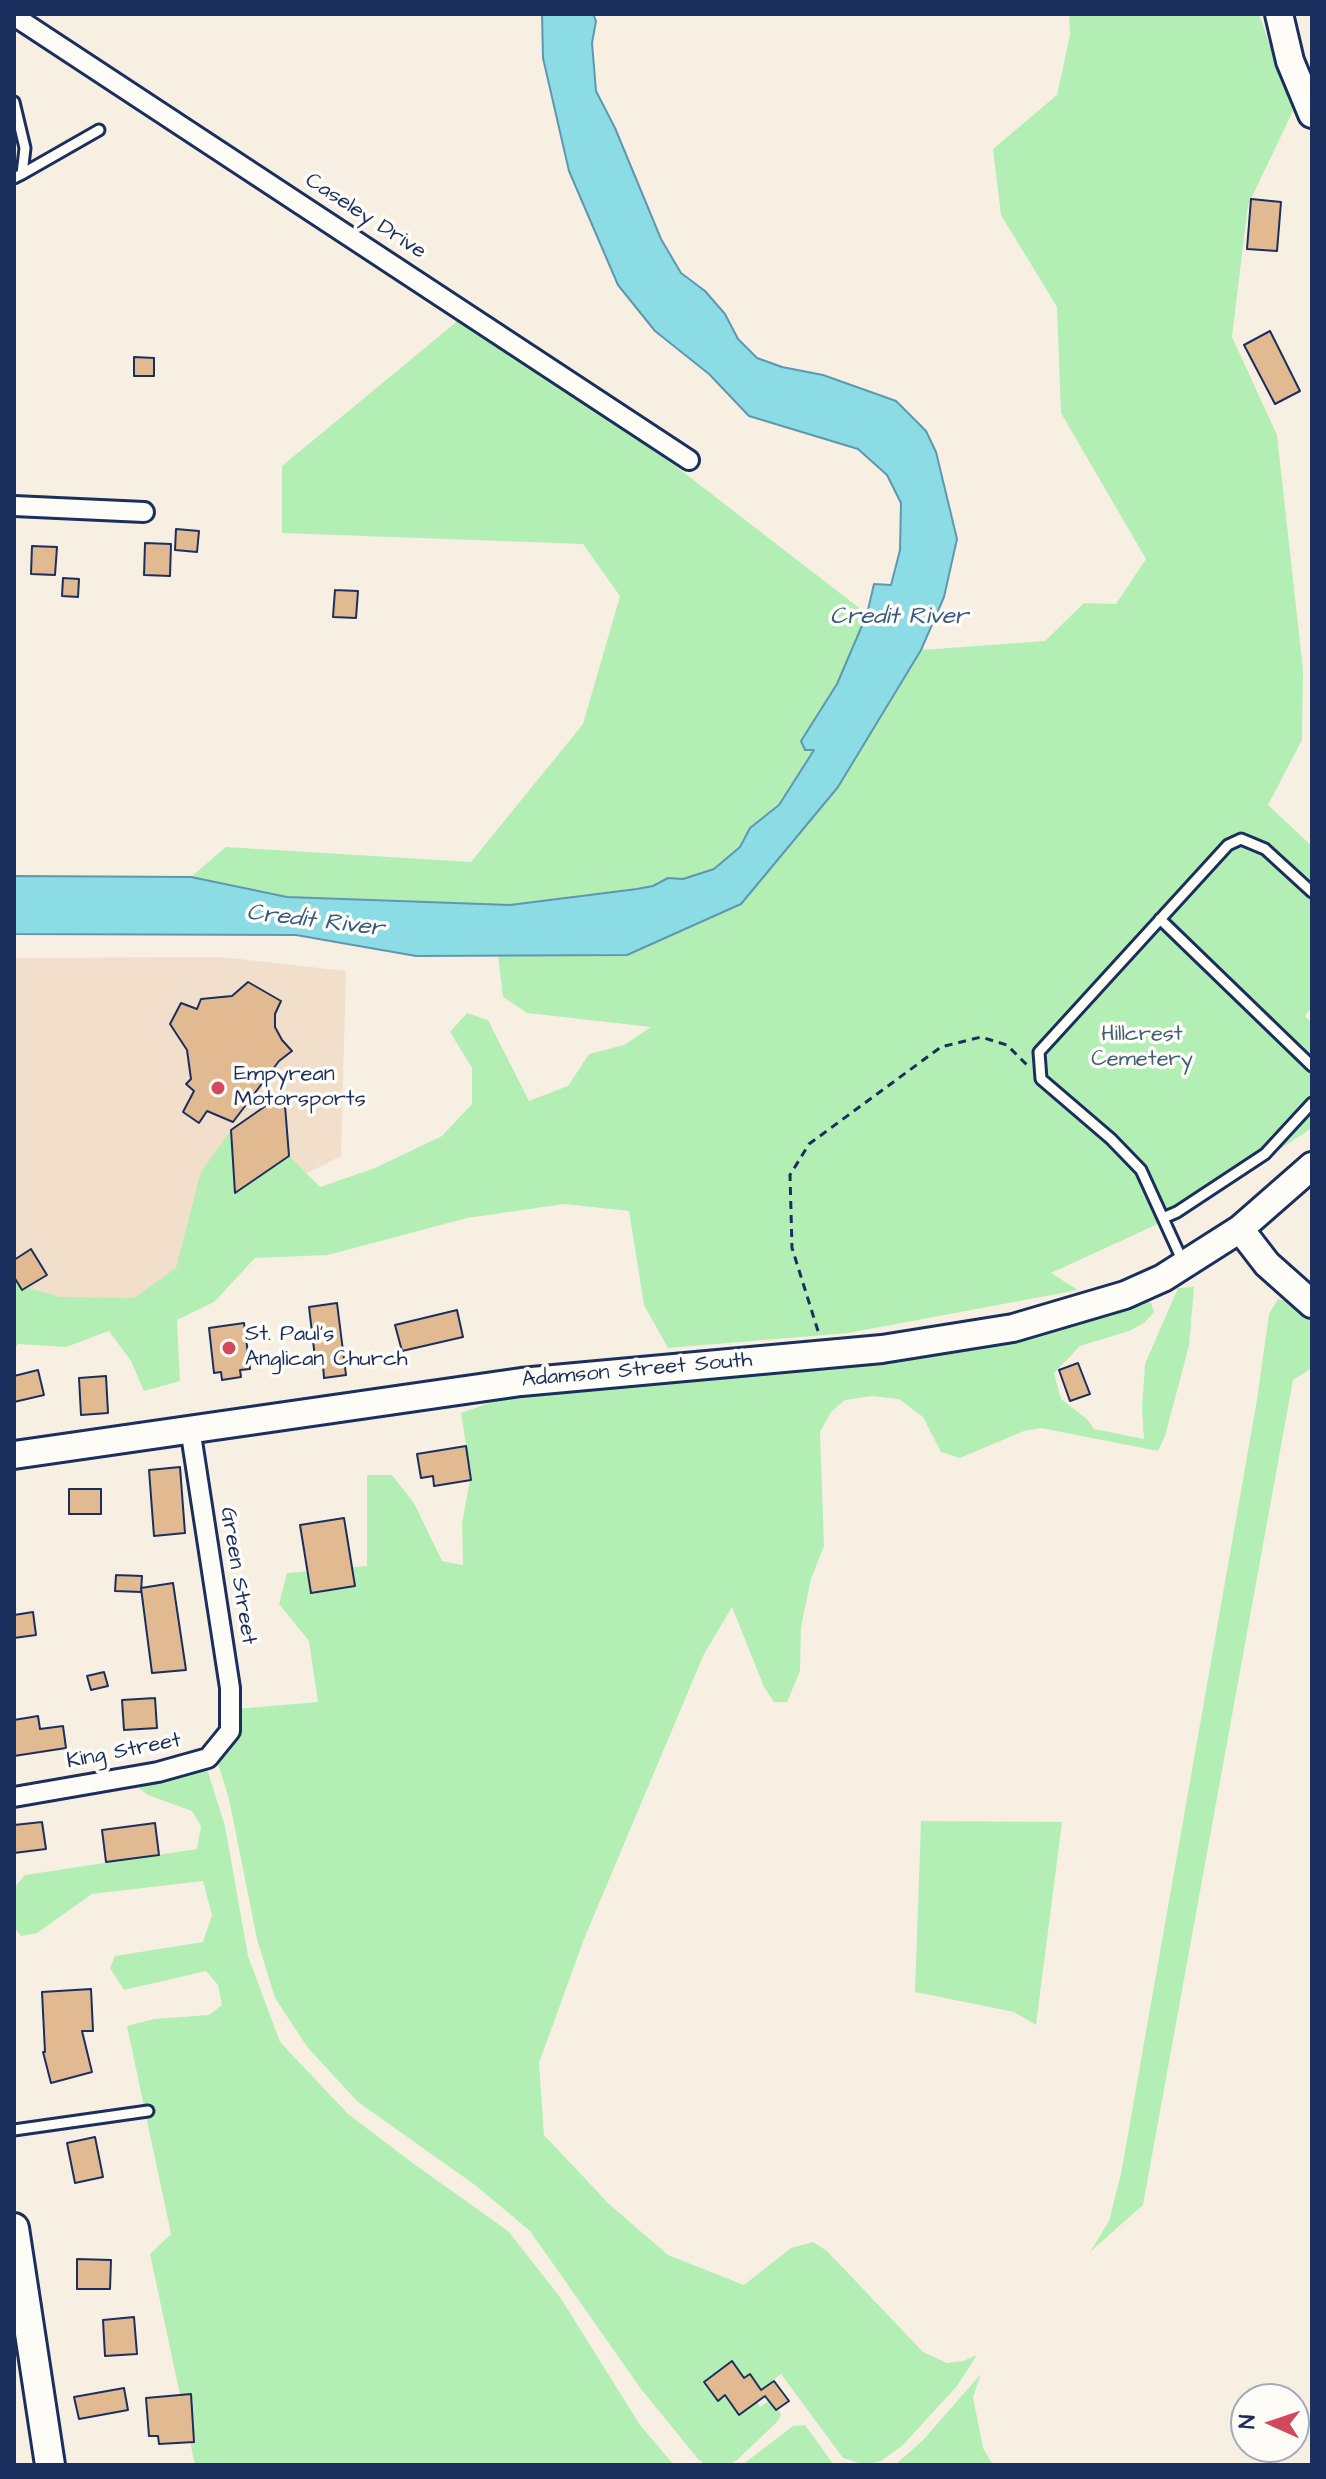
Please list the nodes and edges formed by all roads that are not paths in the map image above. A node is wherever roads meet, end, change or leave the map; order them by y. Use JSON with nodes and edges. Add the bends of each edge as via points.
{"nodes":[{"id":1,"x":1279,"y":14,"type":"edge"},
{"id":2,"x":14,"y":16,"type":"edge"},
{"id":3,"x":14,"y":102,"type":"edge"},
{"id":4,"x":1312,"y":114,"type":"edge"},
{"id":5,"x":99,"y":130,"type":"dead end"},
{"id":6,"x":18,"y":176,"type":"edge"},
{"id":7,"x":689,"y":460,"type":"dead end"},
{"id":8,"x":14,"y":506,"type":"edge"},
{"id":9,"x":144,"y":512,"type":"dead end"},
{"id":10,"x":1312,"y":892,"type":"edge"},
{"id":11,"x":1160,"y":919,"type":"junction"},
{"id":12,"x":1312,"y":1066,"type":"edge"},
{"id":13,"x":1312,"y":1103,"type":"edge"},
{"id":14,"x":1312,"y":1166,"type":"edge"},
{"id":15,"x":1163,"y":1218,"type":"junction"},
{"id":16,"x":1240,"y":1229,"type":"junction"},
{"id":17,"x":1184,"y":1265,"type":"junction"},
{"id":18,"x":1312,"y":1304,"type":"edge"},
{"id":19,"x":190,"y":1428,"type":"junction"},
{"id":20,"x":14,"y":1455,"type":"edge"},
{"id":21,"x":230,"y":1731,"type":"joint"},
{"id":22,"x":14,"y":1797,"type":"edge"},
{"id":23,"x":148,"y":2111,"type":"dead end"},
{"id":24,"x":14,"y":2130,"type":"edge"},
{"id":25,"x":14,"y":2228,"type":"edge"},
{"id":26,"x":18,"y":2280,"type":"edge"},
{"id":27,"x":50,"y":2465,"type":"edge"}],
"edges":[{"from":1,"to":4,"type":"main road","via":[[1290,61]]},
{"from":2,"to":7,"type":"street","name":"Caseley Drive"},
{"from":3,"to":6,"type":"lane","via":[[25,148]]},
{"from":5,"to":6,"type":"lane"},
{"from":8,"to":9,"type":"street"},
{"from":10,"to":11,"type":"lane","via":[[1265,849],[1241,839],[1228,845]]},
{"from":11,"to":12,"type":"lane"},
{"from":11,"to":15,"type":"lane","via":[[1039,1052],[1041,1079],[1141,1170]]},
{"from":13,"to":15,"type":"lane","via":[[1265,1154]]},
{"from":14,"to":16,"type":"main road","name":"Adamson Street South"},
{"from":15,"to":17,"type":"lane"},
{"from":16,"to":17,"type":"main road","name":"Adamson Street South"},
{"from":16,"to":18,"type":"main road","via":[[1267,1264]]},
{"from":17,"to":19,"type":"main road","name":"Adamson Street South","via":[[1125,1295],[981,1335],[521,1382]]},
{"from":19,"to":20,"type":"main road","name":"Adamson Street South"},
{"from":19,"to":21,"type":"street","name":"Green Street","via":[[230,1688]]},
{"from":21,"to":22,"type":"street","name":"King Street","via":[[208,1758]]},
{"from":23,"to":24,"type":"lane"},
{"from":25,"to":26,"type":"main road"},
{"from":26,"to":27,"type":"main road"}]}
